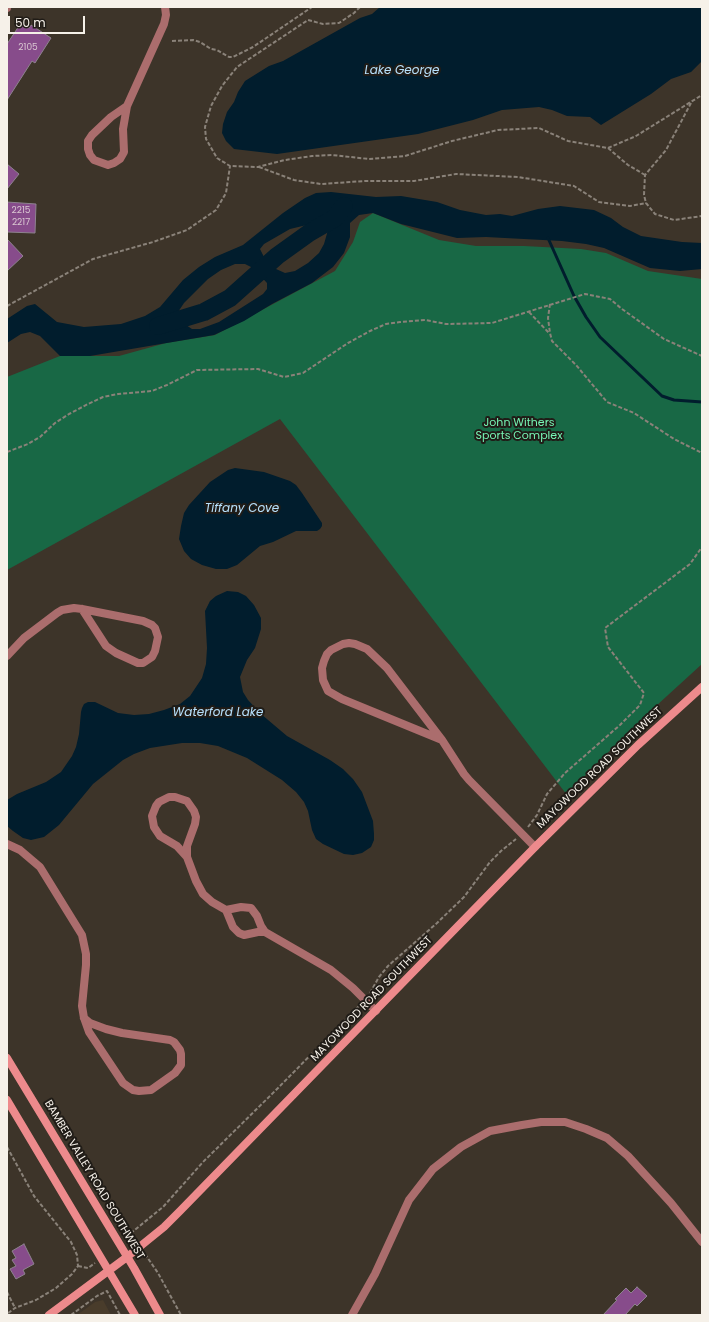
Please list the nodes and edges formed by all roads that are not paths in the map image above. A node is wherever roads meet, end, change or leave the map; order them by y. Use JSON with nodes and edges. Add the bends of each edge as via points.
{"nodes":[{"id":1,"x":165,"y":7,"type":"edge"},
{"id":2,"x":128,"y":106,"type":"junction"},
{"id":3,"x":82,"y":609,"type":"junction"},
{"id":4,"x":7,"y":656,"type":"edge"},
{"id":5,"x":702,"y":688,"type":"edge"},
{"id":6,"x":442,"y":740,"type":"junction"},
{"id":7,"x":7,"y":844,"type":"edge"},
{"id":8,"x":535,"y":847,"type":"junction"},
{"id":9,"x":187,"y":857,"type":"junction"},
{"id":10,"x":226,"y":910,"type":"junction"},
{"id":11,"x":265,"y":932,"type":"junction"},
{"id":12,"x":376,"y":1011,"type":"junction"},
{"id":13,"x":84,"y":1018,"type":"junction"},
{"id":14,"x":7,"y":1058,"type":"edge"},
{"id":15,"x":7,"y":1100,"type":"edge"},
{"id":16,"x":702,"y":1242,"type":"edge"},
{"id":17,"x":127,"y":1257,"type":"junction"},
{"id":18,"x":109,"y":1271,"type":"junction"},
{"id":19,"x":49,"y":1315,"type":"edge"},
{"id":20,"x":135,"y":1315,"type":"edge"},
{"id":21,"x":160,"y":1315,"type":"edge"},
{"id":22,"x":352,"y":1315,"type":"edge"}],
"edges":[{"from":1,"to":2,"type":"street","via":[[164,24]]},
{"from":2,"to":2,"type":"street","via":[[111,117],[88,141],[88,149],[94,160],[108,165],[120,159],[124,152],[123,129]]},
{"from":3,"to":3,"type":"street","via":[[152,625],[158,637],[152,657],[138,663],[116,654],[106,646]]},
{"from":3,"to":4,"type":"street","via":[[68,609],[57,613],[24,638]]},
{"from":5,"to":8,"type":"street","name":"MAYOWOOD ROAD SOUTHWEST","via":[[638,745]]},
{"from":6,"to":6,"type":"street","via":[[394,675],[367,649],[350,644],[337,647],[327,654],[322,674],[328,691]]},
{"from":6,"to":8,"type":"street","via":[[464,774]]},
{"from":7,"to":13,"type":"street","via":[[24,853],[40,867],[82,935],[86,954],[82,1006]]},
{"from":8,"to":12,"type":"street","name":"MAYOWOOD ROAD SOUTHWEST"},
{"from":9,"to":9,"type":"street","via":[[187,846],[196,817],[192,806],[187,801],[175,797],[159,802],[152,816],[154,827],[160,836],[177,846]]},
{"from":9,"to":10,"type":"street","via":[[203,894]]},
{"from":10,"to":11,"type":"street","via":[[251,908]]},
{"from":10,"to":11,"type":"street","via":[[233,927],[239,933],[244,935]]},
{"from":11,"to":12,"type":"street","via":[[331,970]]},
{"from":12,"to":17,"type":"street","name":"MAYOWOOD ROAD SOUTHWEST","via":[[164,1227]]},
{"from":13,"to":13,"type":"street","via":[[106,1029],[170,1040],[180,1050],[181,1066],[151,1090],[134,1090],[123,1083],[89,1032]]},
{"from":14,"to":17,"type":"street","name":"BAMBER VALLEY ROAD SOUTHWEST"},
{"from":15,"to":18,"type":"street"},
{"from":16,"to":22,"type":"street","via":[[671,1203],[628,1156],[607,1138],[565,1122],[522,1125],[490,1132],[461,1147],[433,1169],[409,1200],[375,1274]]},
{"from":17,"to":18,"type":"street","name":"MAYOWOOD ROAD SOUTHWEST"},
{"from":17,"to":21,"type":"street","name":"BAMBER VALLEY ROAD SOUTHWEST"},
{"from":18,"to":19,"type":"street","name":"MAYOWOOD ROAD SOUTHWEST"},
{"from":18,"to":20,"type":"street"}]}
